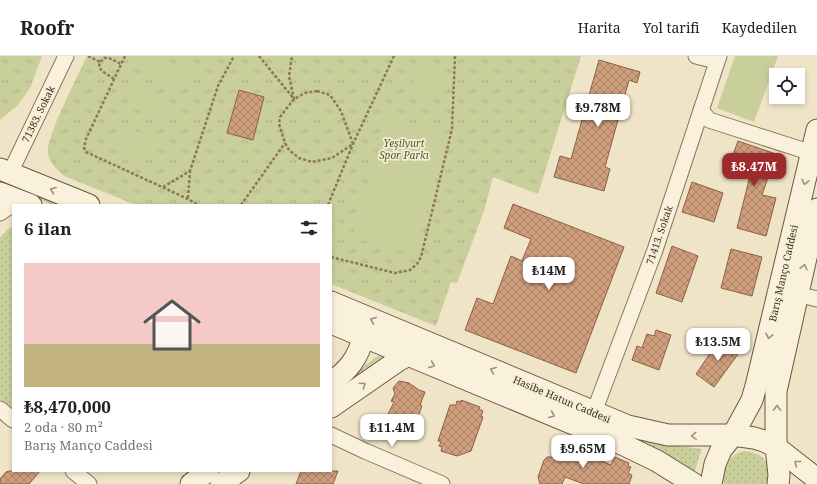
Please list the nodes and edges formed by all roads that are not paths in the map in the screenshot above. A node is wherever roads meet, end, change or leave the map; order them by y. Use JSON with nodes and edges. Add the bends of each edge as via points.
{"nodes":[{"id":1,"x":66,"y":56,"type":"edge"},
{"id":2,"x":696,"y":56,"type":"edge"},
{"id":3,"x":712,"y":56,"type":"edge"},
{"id":4,"x":719,"y":56,"type":"edge"},
{"id":5,"x":701,"y":110,"type":"junction"},
{"id":6,"x":817,"y":130,"type":"edge"},
{"id":7,"x":812,"y":153,"type":"junction"},
{"id":8,"x":5,"y":171,"type":"edge"},
{"id":9,"x":17,"y":200,"type":"edge"},
{"id":10,"x":87,"y":204,"type":"edge"},
{"id":11,"x":817,"y":209,"type":"edge"},
{"id":12,"x":0,"y":213,"type":"edge"},
{"id":13,"x":807,"y":297,"type":"edge"},
{"id":14,"x":332,"y":302,"type":"edge"},
{"id":15,"x":332,"y":323,"type":"edge"},
{"id":16,"x":364,"y":336,"type":"junction"},
{"id":17,"x":409,"y":355,"type":"junction"},
{"id":18,"x":332,"y":382,"type":"edge"},
{"id":19,"x":332,"y":406,"type":"edge"},
{"id":20,"x":0,"y":409,"type":"edge"},
{"id":21,"x":594,"y":412,"type":"junction"},
{"id":22,"x":12,"y":419,"type":"edge"},
{"id":23,"x":332,"y":435,"type":"edge"},
{"id":24,"x":733,"y":435,"type":"junction"},
{"id":25,"x":776,"y":447,"type":"junction"},
{"id":26,"x":74,"y":472,"type":"edge"},
{"id":27,"x":207,"y":472,"type":"edge"},
{"id":28,"x":238,"y":472,"type":"edge"},
{"id":29,"x":817,"y":479,"type":"edge"},
{"id":30,"x":89,"y":484,"type":"edge"},
{"id":31,"x":191,"y":484,"type":"edge"},
{"id":32,"x":221,"y":484,"type":"edge"},
{"id":33,"x":442,"y":484,"type":"edge"},
{"id":34,"x":694,"y":484,"type":"edge"},
{"id":35,"x":710,"y":484,"type":"edge"},
{"id":36,"x":778,"y":484,"type":"edge"}],
"edges":[{"from":1,"to":8,"type":"street","name":"71383. Sokak"},
{"from":2,"to":3,"type":"street","via":[[708,59]]},
{"from":4,"to":5,"type":"street","name":"71413. Sokak"},
{"from":5,"to":7,"type":"street","via":[[709,120]]},
{"from":5,"to":21,"type":"street","name":"71413. Sokak","via":[[654,250]]},
{"from":6,"to":7,"type":"main road","name":"Barış Manço Caddesi"},
{"from":7,"to":24,"type":"main road","name":"Barış Manço Caddesi","one_way":true,"via":[[761,369],[752,400]]},
{"from":10,"to":8,"type":"main road","one_way":true},
{"from":9,"to":12,"type":"street"},
{"from":13,"to":11,"type":"main road","name":"Barış Manço Caddesi","one_way":true},
{"from":25,"to":13,"type":"main road","name":"Barış Manço Caddesi","one_way":true,"via":[[776,391]]},
{"from":21,"to":14,"type":"main road","name":"Hasibe Hatun Caddesi","one_way":true},
{"from":15,"to":16,"type":"main road","name":"Hasibe Hatun Caddesi"},
{"from":16,"to":17,"type":"main road","name":"Hasibe Hatun Caddesi"},
{"from":16,"to":18,"type":"main road","via":[[356,357],[344,373]]},
{"from":19,"to":17,"type":"main road","one_way":true},
{"from":17,"to":34,"type":"main road","name":"Hasibe Hatun Caddesi","one_way":true,"via":[[624,445]]},
{"from":20,"to":22,"type":"street"},
{"from":24,"to":21,"type":"main road","name":"Hasibe Hatun Caddesi","one_way":true,"via":[[668,435],[628,426]]},
{"from":23,"to":33,"type":"street"},
{"from":24,"to":25,"type":"main road","name":"Hasibe Hatun Caddesi","via":[[754,438]]},
{"from":24,"to":35,"type":"main road","name":"Barış Manço Caddesi","via":[[721,450]]},
{"from":29,"to":25,"type":"main road","name":"Hasibe Hatun Caddesi","one_way":true},
{"from":25,"to":36,"type":"main road","name":"Barış Manço Caddesi"},
{"from":26,"to":30,"type":"street"},
{"from":27,"to":31,"type":"main road"},
{"from":28,"to":32,"type":"main road"}]}
